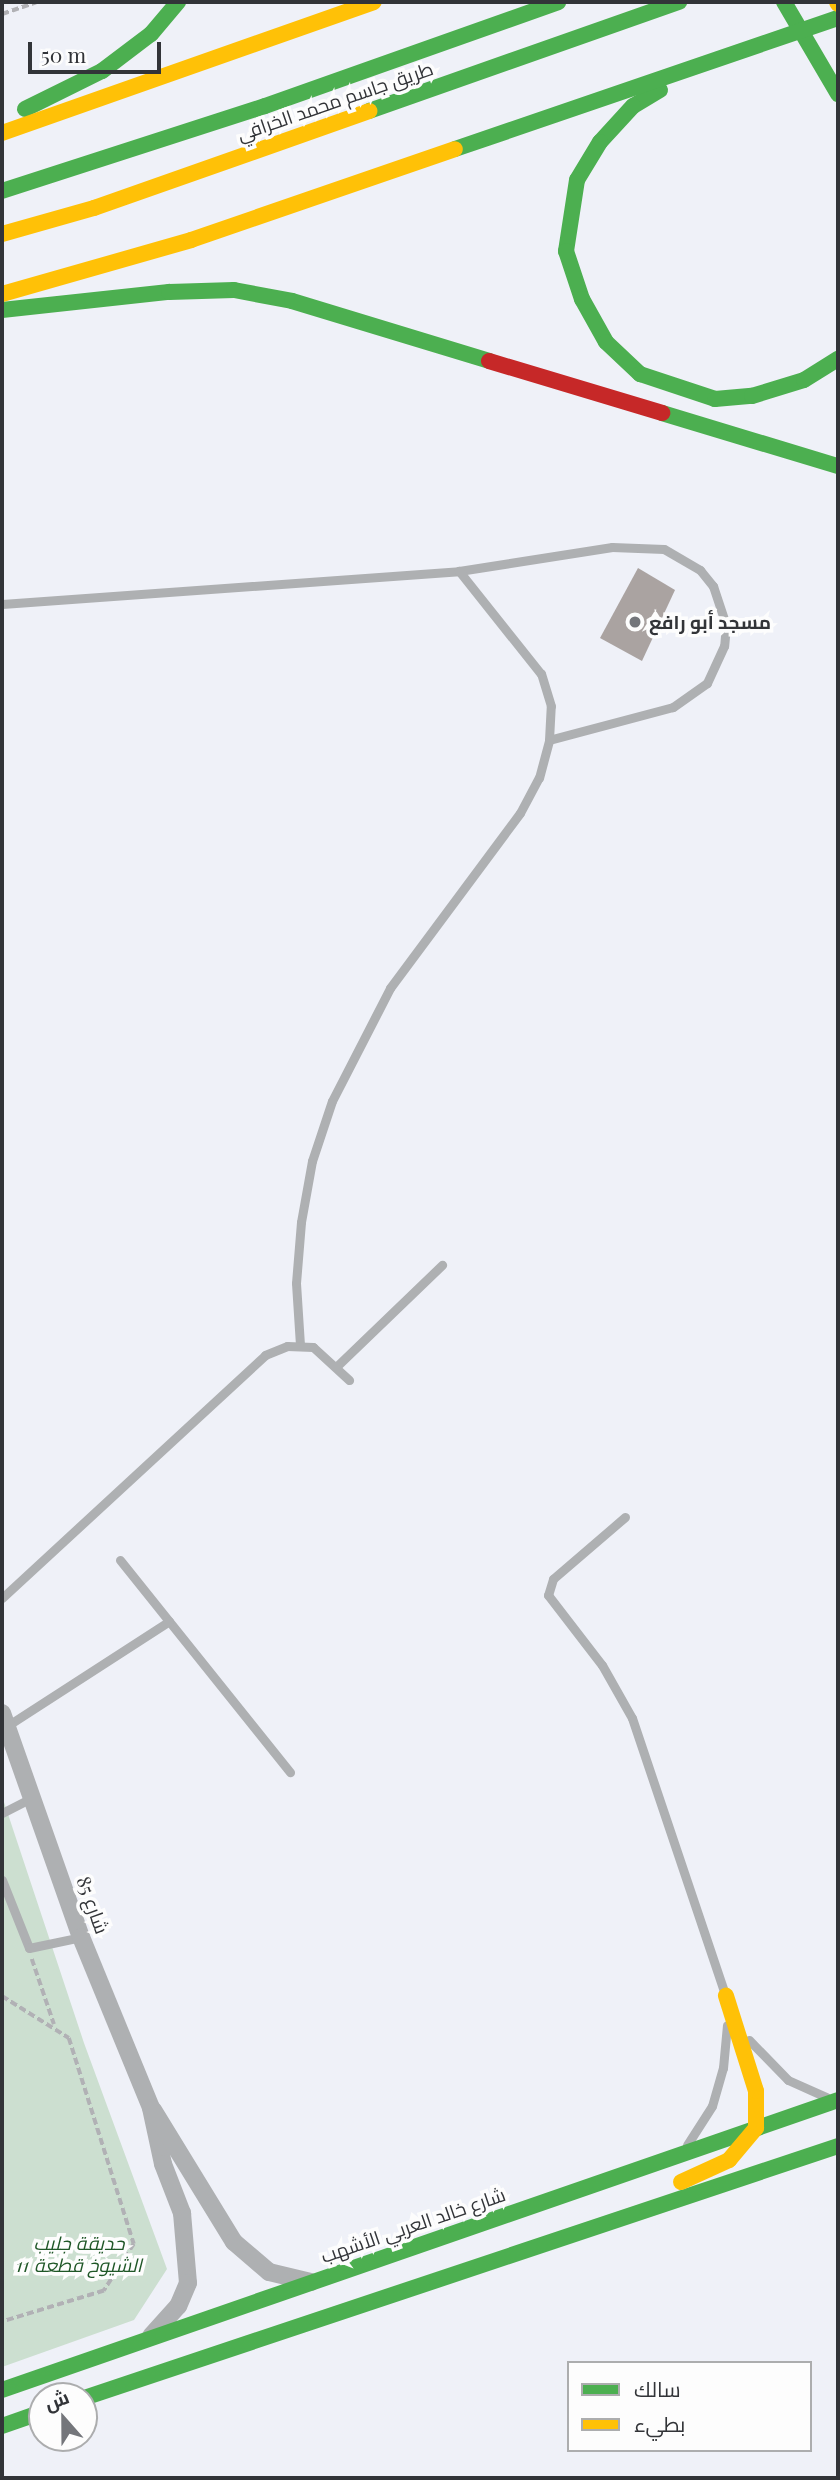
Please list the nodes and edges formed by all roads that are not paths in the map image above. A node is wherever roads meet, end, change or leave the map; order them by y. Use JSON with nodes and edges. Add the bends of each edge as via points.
{"nodes":[{"id":1,"x":178,"y":2,"type":"edge"},
{"id":2,"x":374,"y":2,"type":"edge"},
{"id":3,"x":558,"y":2,"type":"edge"},
{"id":4,"x":680,"y":2,"type":"edge"},
{"id":5,"x":784,"y":2,"type":"edge"},
{"id":6,"x":838,"y":18,"type":"edge"},
{"id":7,"x":703,"y":65,"type":"junction"},
{"id":8,"x":825,"y":72,"type":"junction"},
{"id":9,"x":838,"y":94,"type":"edge"},
{"id":10,"x":838,"y":103,"type":"edge"},
{"id":11,"x":2,"y":117,"type":"edge"},
{"id":12,"x":2,"y":133,"type":"edge"},
{"id":13,"x":2,"y":191,"type":"edge"},
{"id":14,"x":2,"y":234,"type":"edge"},
{"id":15,"x":2,"y":294,"type":"edge"},
{"id":16,"x":2,"y":310,"type":"edge"},
{"id":17,"x":838,"y":359,"type":"edge"},
{"id":18,"x":838,"y":466,"type":"edge"},
{"id":19,"x":459,"y":571,"type":"junction"},
{"id":20,"x":2,"y":604,"type":"edge"},
{"id":21,"x":549,"y":740,"type":"junction"},
{"id":22,"x":442,"y":1265,"type":"dead end"},
{"id":23,"x":300,"y":1345,"type":"junction"},
{"id":24,"x":337,"y":1366,"type":"junction"},
{"id":25,"x":349,"y":1380,"type":"dead end"},
{"id":26,"x":625,"y":1517,"type":"dead end"},
{"id":27,"x":120,"y":1560,"type":"dead end"},
{"id":28,"x":2,"y":1598,"type":"edge"},
{"id":29,"x":169,"y":1621,"type":"junction"},
{"id":30,"x":4,"y":1720,"type":"edge"},
{"id":31,"x":290,"y":1772,"type":"dead end"},
{"id":32,"x":33,"y":1798,"type":"junction"},
{"id":33,"x":2,"y":1813,"type":"edge"},
{"id":34,"x":2,"y":1880,"type":"edge"},
{"id":35,"x":81,"y":1937,"type":"junction"},
{"id":36,"x":726,"y":1996,"type":"junction"},
{"id":37,"x":838,"y":2100,"type":"edge"},
{"id":38,"x":151,"y":2108,"type":"junction"},
{"id":39,"x":756,"y":2128,"type":"junction"},
{"id":40,"x":838,"y":2146,"type":"edge"},
{"id":41,"x":677,"y":2156,"type":"junction"},
{"id":42,"x":537,"y":2248,"type":"junction"},
{"id":43,"x":314,"y":2282,"type":"junction"},
{"id":44,"x":145,"y":2342,"type":"junction"},
{"id":45,"x":2,"y":2390,"type":"edge"},
{"id":46,"x":98,"y":2393,"type":"edge"},
{"id":47,"x":28,"y":2417,"type":"edge"},
{"id":48,"x":2,"y":2426,"type":"edge"}],
"edges":[{"from":1,"to":11,"type":"main road","via":[[150,34],[102,71],[53,99]]},
{"from":2,"to":12,"type":"main road"},
{"from":3,"to":13,"type":"main road","name":"طريق جاسم محمد الخرافي","via":[[265,106]]},
{"from":4,"to":14,"type":"main road","name":"طريق جاسم محمد الخرافي","via":[[94,208]]},
{"from":5,"to":8,"type":"main road"},
{"from":6,"to":7,"type":"main road"},
{"from":7,"to":15,"type":"main road","via":[[191,240]]},
{"from":7,"to":17,"type":"main road","via":[[633,106],[600,142],[577,180],[566,251],[582,299],[606,342],[640,374],[715,399],[752,396],[804,380]]},
{"from":8,"to":9,"type":"main road"},
{"from":8,"to":10,"type":"main road"},
{"from":16,"to":18,"type":"main road","via":[[169,292],[234,290],[292,301]]},
{"from":19,"to":20,"type":"lane"},
{"from":19,"to":21,"type":"lane","via":[[541,674],[551,706]]},
{"from":19,"to":21,"type":"lane","via":[[589,550],[638,547],[683,557],[713,586],[726,625],[724,646],[712,674],[692,697],[673,707]]},
{"from":21,"to":23,"type":"lane","via":[[539,778],[520,813],[390,988],[332,1101],[312,1161],[301,1222],[296,1283]]},
{"from":22,"to":24,"type":"lane"},
{"from":23,"to":24,"type":"lane","via":[[325,1354]]},
{"from":23,"to":28,"type":"lane","via":[[265,1355]]},
{"from":24,"to":25,"type":"lane"},
{"from":26,"to":36,"type":"lane","via":[[553,1579],[548,1595],[602,1665],[632,1718]]},
{"from":27,"to":29,"type":"lane"},
{"from":29,"to":30,"type":"lane"},
{"from":29,"to":31,"type":"lane"},
{"from":30,"to":32,"type":"street","name":"شارع 85"},
{"from":32,"to":33,"type":"lane"},
{"from":32,"to":35,"type":"street","name":"شارع 85"},
{"from":34,"to":35,"type":"lane","via":[[29,1948]]},
{"from":35,"to":38,"type":"street","name":"شارع 85"},
{"from":36,"to":37,"type":"lane","via":[[750,2041],[773,2069],[804,2089]]},
{"from":36,"to":39,"type":"main road","via":[[757,2091]]},
{"from":36,"to":41,"type":"lane","via":[[726,2043],[715,2098],[704,2124]]},
{"from":37,"to":39,"type":"main road","name":"شارع خالد العربي الأشهب"},
{"from":38,"to":43,"type":"street","name":"شارع 85","via":[[242,2250],[269,2272]]},
{"from":38,"to":44,"type":"street","name":"شارع 85","via":[[163,2164],[181,2213],[189,2272],[178,2306]]},
{"from":39,"to":41,"type":"main road","name":"شارع خالد العربي الأشهب"},
{"from":39,"to":42,"type":"main road","via":[[729,2160],[707,2174],[609,2208]]},
{"from":40,"to":42,"type":"main road"},
{"from":41,"to":43,"type":"main road","name":"شارع خالد العربي الأشهب"},
{"from":42,"to":46,"type":"main road"},
{"from":43,"to":44,"type":"main road","name":"شارع خالد العربي الأشهب"},
{"from":44,"to":45,"type":"main road","name":"شارع خالد العربي الأشهب"},
{"from":47,"to":48,"type":"main road"}]}
